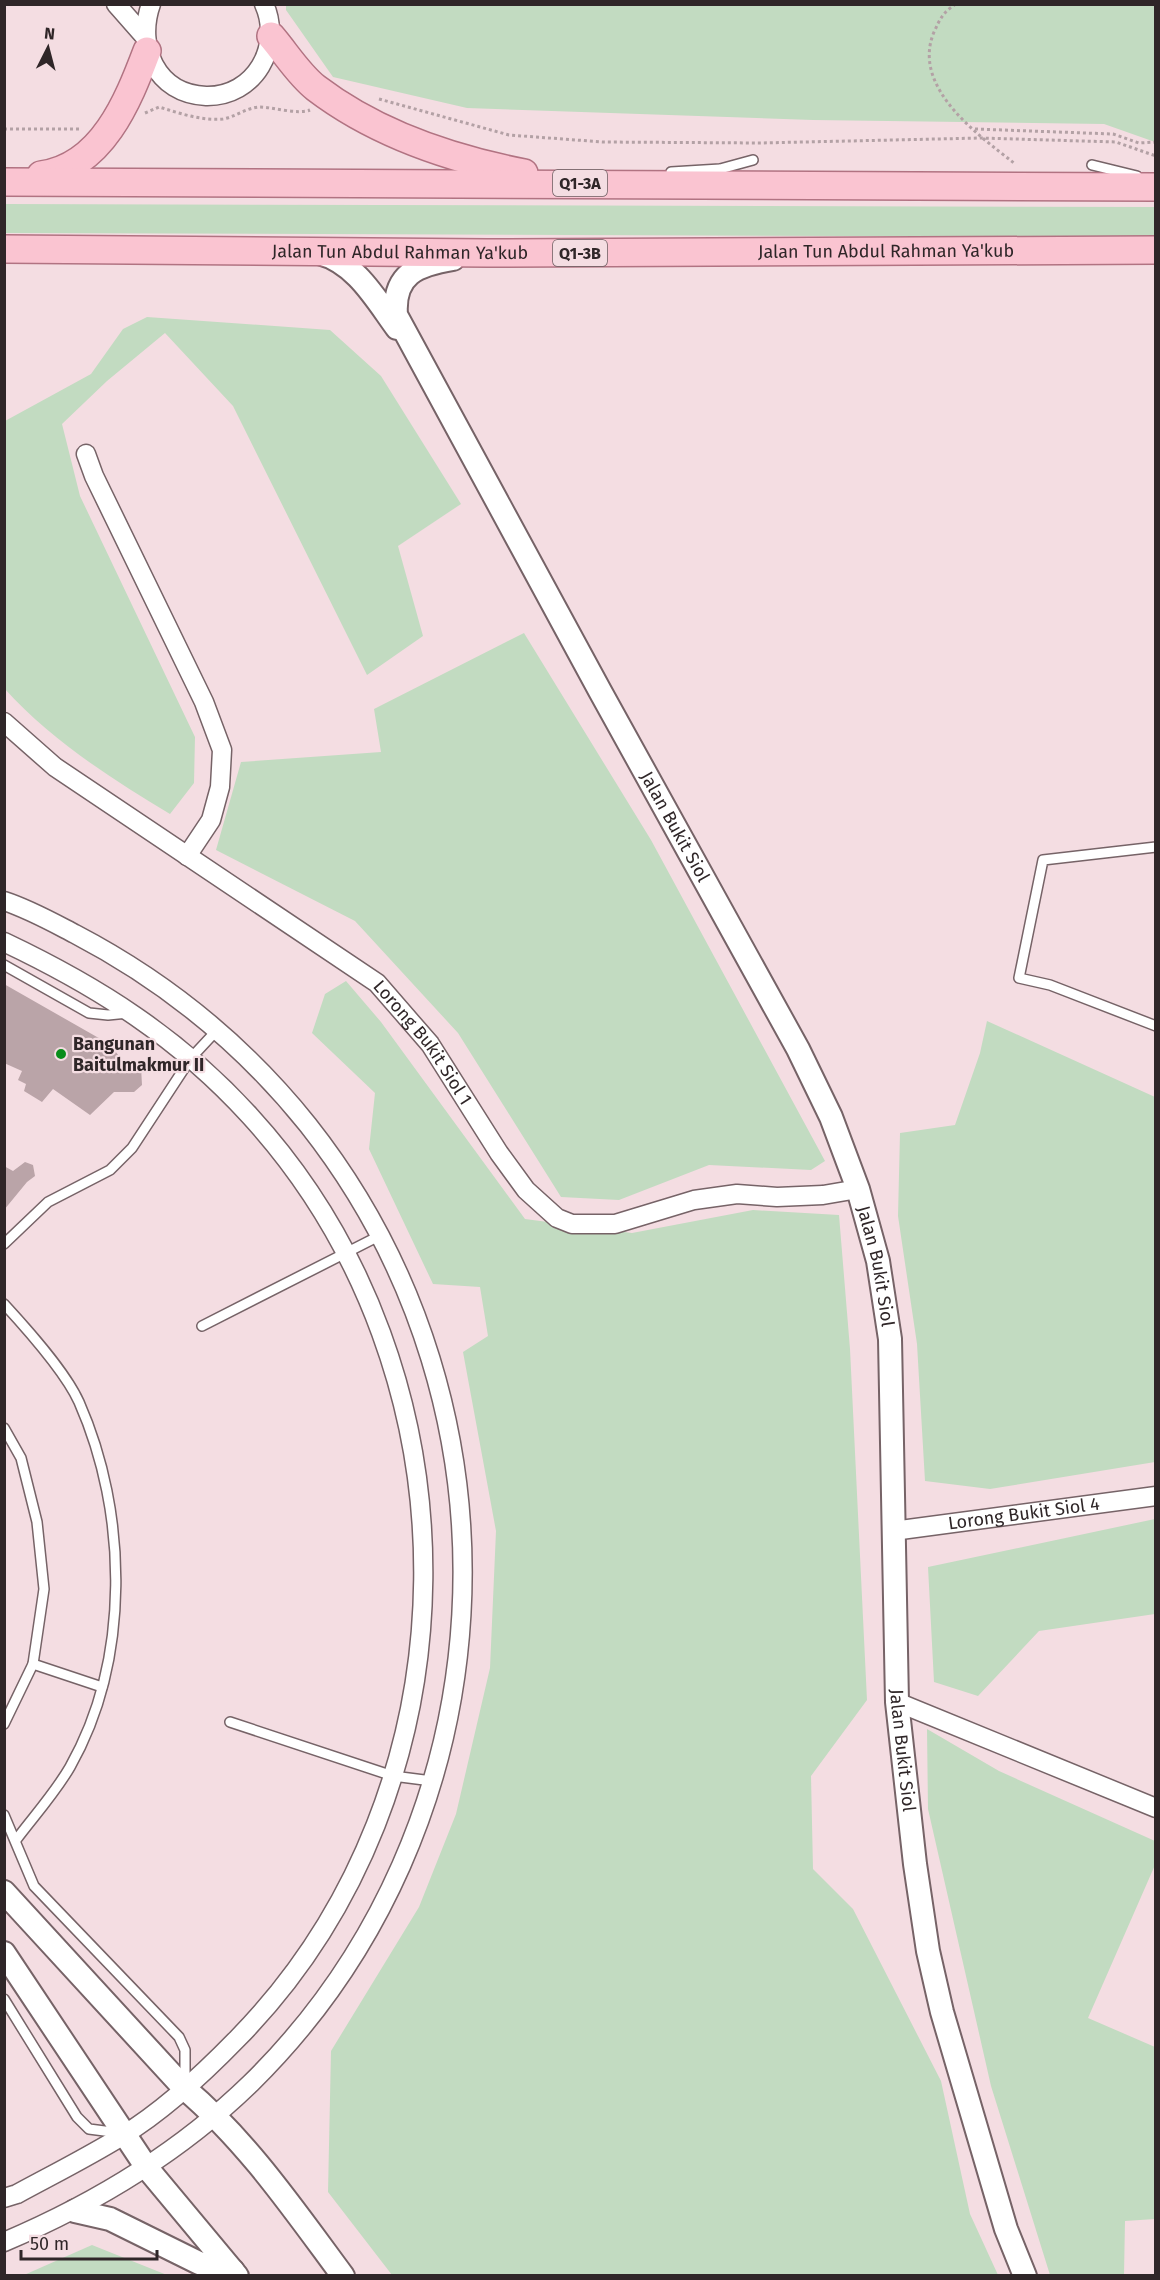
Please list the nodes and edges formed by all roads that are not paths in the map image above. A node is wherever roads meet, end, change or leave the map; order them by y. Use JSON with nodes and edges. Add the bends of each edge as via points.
{"nodes":[{"id":1,"x":116,"y":4,"type":"edge"},
{"id":2,"x":151,"y":4,"type":"edge"},
{"id":3,"x":268,"y":15,"type":"edge"},
{"id":4,"x":146,"y":44,"type":"junction"},
{"id":5,"x":753,"y":160,"type":"dead end"},
{"id":6,"x":1092,"y":165,"type":"dead end"},
{"id":7,"x":656,"y":177,"type":"junction"},
{"id":8,"x":1155,"y":180,"type":"edge"},
{"id":9,"x":4,"y":181,"type":"edge"},
{"id":10,"x":1155,"y":187,"type":"edge"},
{"id":11,"x":4,"y":249,"type":"edge"},
{"id":12,"x":308,"y":250,"type":"junction"},
{"id":13,"x":1155,"y":250,"type":"edge"},
{"id":14,"x":487,"y":253,"type":"junction"},
{"id":15,"x":414,"y":351,"type":"junction"},
{"id":16,"x":86,"y":454,"type":"dead end"},
{"id":17,"x":4,"y":722,"type":"edge"},
{"id":18,"x":1155,"y":847,"type":"edge"},
{"id":19,"x":187,"y":856,"type":"junction"},
{"id":20,"x":4,"y":901,"type":"edge"},
{"id":21,"x":4,"y":942,"type":"edge"},
{"id":22,"x":4,"y":965,"type":"edge"},
{"id":23,"x":133,"y":1013,"type":"junction"},
{"id":24,"x":1155,"y":1026,"type":"edge"},
{"id":25,"x":218,"y":1029,"type":"junction"},
{"id":26,"x":191,"y":1058,"type":"junction"},
{"id":27,"x":858,"y":1189,"type":"junction"},
{"id":28,"x":381,"y":1235,"type":"junction"},
{"id":29,"x":4,"y":1244,"type":"edge"},
{"id":30,"x":346,"y":1253,"type":"junction"},
{"id":31,"x":4,"y":1304,"type":"edge"},
{"id":32,"x":202,"y":1326,"type":"dead end"},
{"id":33,"x":4,"y":1428,"type":"edge"},
{"id":34,"x":1155,"y":1496,"type":"edge"},
{"id":35,"x":893,"y":1532,"type":"junction"},
{"id":36,"x":33,"y":1664,"type":"junction"},
{"id":37,"x":102,"y":1688,"type":"junction"},
{"id":38,"x":897,"y":1702,"type":"junction"},
{"id":39,"x":230,"y":1722,"type":"dead end"},
{"id":40,"x":4,"y":1724,"type":"edge"},
{"id":41,"x":393,"y":1776,"type":"junction"},
{"id":42,"x":433,"y":1781,"type":"junction"},
{"id":43,"x":1155,"y":1808,"type":"edge"},
{"id":44,"x":4,"y":1815,"type":"edge"},
{"id":45,"x":16,"y":1840,"type":"junction"},
{"id":46,"x":21,"y":1894,"type":"edge"},
{"id":47,"x":4,"y":1953,"type":"edge"},
{"id":48,"x":4,"y":1999,"type":"edge"},
{"id":49,"x":184,"y":2088,"type":"junction"},
{"id":50,"x":216,"y":2115,"type":"junction"},
{"id":51,"x":126,"y":2134,"type":"junction"},
{"id":52,"x":147,"y":2168,"type":"junction"},
{"id":53,"x":4,"y":2198,"type":"edge"},
{"id":54,"x":75,"y":2211,"type":"junction"},
{"id":55,"x":4,"y":2242,"type":"edge"},
{"id":56,"x":235,"y":2273,"type":"edge"},
{"id":57,"x":343,"y":2276,"type":"edge"},
{"id":58,"x":1025,"y":2276,"type":"edge"}],
"edges":[{"from":1,"to":4,"type":"street"},
{"from":2,"to":4,"type":"street"},
{"from":3,"to":4,"type":"street","via":[[267,55],[258,72],[243,85],[216,94],[187,92],[169,82],[156,68]]},
{"from":3,"to":7,"type":"main road","via":[[315,87],[373,124],[440,151],[522,173],[585,178]]},
{"from":4,"to":9,"type":"main road","via":[[120,115],[87,156],[58,173]]},
{"from":5,"to":7,"type":"lane","via":[[720,169]]},
{"from":6,"to":8,"type":"lane"},
{"from":7,"to":9,"type":"main road","number":"Q1-3A"},
{"from":7,"to":10,"type":"main road","number":"Q1-3A"},
{"from":11,"to":12,"type":"main road","name":"Jalan Tun Abdul Rahman Ya'kub","number":"Q1-3B"},
{"from":12,"to":14,"type":"main road","name":"Jalan Tun Abdul Rahman Ya'kub","number":"Q1-3B"},
{"from":12,"to":15,"type":"street","via":[[344,263]]},
{"from":13,"to":14,"type":"main road","name":"Jalan Tun Abdul Rahman Ya'kub","number":"Q1-3B"},
{"from":14,"to":15,"type":"street","via":[[416,268],[400,283],[396,315]]},
{"from":15,"to":27,"type":"street","name":"Jalan Bukit Siol","via":[[798,1049],[831,1117]]},
{"from":16,"to":19,"type":"street","via":[[204,702],[222,750],[220,787],[211,820]]},
{"from":17,"to":19,"type":"street","name":"Lorong Bukit Siol 1","via":[[55,767]]},
{"from":18,"to":24,"type":"lane","via":[[1043,860],[1019,978],[1050,985]]},
{"from":19,"to":27,"type":"street","name":"Lorong Bukit Siol 1","via":[[376,983],[430,1044],[526,1190],[557,1218],[572,1224],[615,1224],[694,1200],[736,1194],[823,1195]]},
{"from":20,"to":25,"type":"street","via":[[126,961]]},
{"from":21,"to":23,"type":"street","via":[[69,972]]},
{"from":22,"to":23,"type":"lane","via":[[89,1012],[108,1016]]},
{"from":23,"to":26,"type":"street"},
{"from":25,"to":26,"type":"lane"},
{"from":25,"to":28,"type":"street","via":[[287,1100],[335,1160]]},
{"from":26,"to":29,"type":"lane","via":[[132,1148],[110,1170],[48,1202]]},
{"from":26,"to":30,"type":"street","via":[[258,1126],[302,1182]]},
{"from":27,"to":35,"type":"street","name":"Jalan Bukit Siol","via":[[878,1261],[890,1339]]},
{"from":28,"to":30,"type":"lane"},
{"from":28,"to":42,"type":"street","via":[[419,1320],[446,1410],[461,1503],[464,1597],[455,1690]]},
{"from":30,"to":32,"type":"lane"},
{"from":30,"to":41,"type":"street","via":[[378,1323],[402,1396],[418,1472],[424,1548],[423,1625],[412,1701]]},
{"from":31,"to":37,"type":"lane","via":[[34,1336],[78,1400],[103,1472],[114,1538],[113,1631]]},
{"from":33,"to":36,"type":"lane","via":[[21,1458],[37,1522],[44,1589]]},
{"from":34,"to":35,"type":"street","name":"Lorong Bukit Siol 4"},
{"from":35,"to":38,"type":"street","name":"Jalan Bukit Siol"},
{"from":36,"to":37,"type":"lane"},
{"from":36,"to":40,"type":"lane"},
{"from":37,"to":45,"type":"lane","via":[[70,1768]]},
{"from":38,"to":43,"type":"street"},
{"from":38,"to":58,"type":"street","name":"Jalan Bukit Siol","via":[[913,1854],[942,2012],[1003,2218]]},
{"from":39,"to":41,"type":"lane"},
{"from":41,"to":42,"type":"lane"},
{"from":41,"to":49,"type":"street","via":[[366,1847],[336,1906],[288,1979],[239,2038]]},
{"from":42,"to":50,"type":"street","via":[[407,1854],[378,1913],[332,1987],[284,2048]]},
{"from":44,"to":45,"type":"lane"},
{"from":45,"to":46,"type":"lane"},
{"from":46,"to":49,"type":"street"},
{"from":46,"to":49,"type":"lane","via":[[179,2037],[185,2050]]},
{"from":47,"to":51,"type":"street"},
{"from":48,"to":51,"type":"lane","via":[[77,2116],[89,2129]]},
{"from":49,"to":50,"type":"street"},
{"from":49,"to":51,"type":"street"},
{"from":50,"to":52,"type":"street"},
{"from":50,"to":57,"type":"street"},
{"from":51,"to":52,"type":"street"},
{"from":51,"to":53,"type":"street"},
{"from":52,"to":54,"type":"street"},
{"from":52,"to":56,"type":"street"},
{"from":54,"to":55,"type":"street"},
{"from":54,"to":56,"type":"street","via":[[110,2219],[199,2263]]}]}
